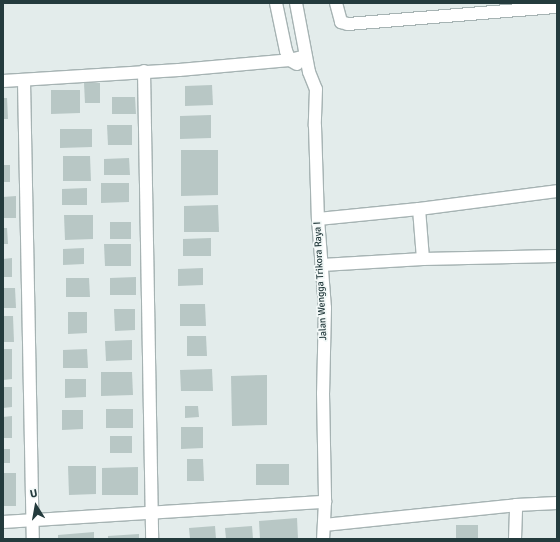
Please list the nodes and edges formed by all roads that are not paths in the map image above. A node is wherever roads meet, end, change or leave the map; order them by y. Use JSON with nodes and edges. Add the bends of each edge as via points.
{"nodes":[{"id":1,"x":276,"y":3,"type":"edge"},
{"id":2,"x":296,"y":3,"type":"edge"},
{"id":3,"x":336,"y":3,"type":"edge"},
{"id":4,"x":463,"y":3,"type":"edge"},
{"id":5,"x":557,"y":7,"type":"edge"},
{"id":6,"x":464,"y":15,"type":"junction"},
{"id":7,"x":306,"y":56,"type":"junction"},
{"id":8,"x":290,"y":60,"type":"junction"},
{"id":9,"x":144,"y":71,"type":"junction"},
{"id":10,"x":309,"y":72,"type":"junction"},
{"id":11,"x":3,"y":81,"type":"edge"},
{"id":12,"x":24,"y":81,"type":"junction"},
{"id":13,"x":557,"y":192,"type":"edge"},
{"id":14,"x":419,"y":209,"type":"junction"},
{"id":15,"x":318,"y":219,"type":"junction"},
{"id":16,"x":557,"y":256,"type":"edge"},
{"id":17,"x":424,"y":259,"type":"junction"},
{"id":18,"x":322,"y":265,"type":"junction"},
{"id":19,"x":325,"y":502,"type":"junction"},
{"id":20,"x":557,"y":503,"type":"edge"},
{"id":21,"x":516,"y":505,"type":"junction"},
{"id":22,"x":152,"y":512,"type":"junction"},
{"id":23,"x":33,"y":520,"type":"junction"},
{"id":24,"x":3,"y":522,"type":"edge"},
{"id":25,"x":324,"y":525,"type":"junction"},
{"id":26,"x":33,"y":539,"type":"edge"},
{"id":27,"x":152,"y":539,"type":"edge"},
{"id":28,"x":324,"y":539,"type":"edge"},
{"id":29,"x":515,"y":539,"type":"edge"}],
"edges":[{"from":1,"to":8,"type":"street","via":[[282,39]]},
{"from":2,"to":7,"type":"street","name":"Jalan Wengga Trikora Raya I"},
{"from":3,"to":6,"type":"street","via":[[341,22],[348,24]]},
{"from":4,"to":6,"type":"street"},
{"from":5,"to":6,"type":"street"},
{"from":7,"to":8,"type":"street"},
{"from":7,"to":10,"type":"street","name":"Jalan Wengga Trikora Raya I"},
{"from":8,"to":9,"type":"street"},
{"from":8,"to":10,"type":"street"},
{"from":9,"to":12,"type":"street"},
{"from":9,"to":22,"type":"street"},
{"from":10,"to":15,"type":"street","name":"Jalan Wengga Trikora Raya I","via":[[316,89]]},
{"from":11,"to":12,"type":"street"},
{"from":12,"to":23,"type":"street"},
{"from":13,"to":14,"type":"street"},
{"from":14,"to":15,"type":"street"},
{"from":14,"to":17,"type":"street"},
{"from":15,"to":18,"type":"street","name":"Jalan Wengga Trikora Raya I"},
{"from":16,"to":17,"type":"street"},
{"from":17,"to":18,"type":"street"},
{"from":18,"to":19,"type":"street","name":"Jalan Wengga Trikora Raya I","via":[[325,308]]},
{"from":19,"to":22,"type":"street"},
{"from":19,"to":25,"type":"street","name":"Jalan Wengga Trikora Raya I"},
{"from":20,"to":21,"type":"street"},
{"from":21,"to":25,"type":"street"},
{"from":21,"to":29,"type":"street"},
{"from":22,"to":23,"type":"street"},
{"from":22,"to":27,"type":"street"},
{"from":23,"to":24,"type":"street"},
{"from":23,"to":26,"type":"street"},
{"from":25,"to":28,"type":"street","name":"Jalan Wengga Trikora Raya I"}]}
